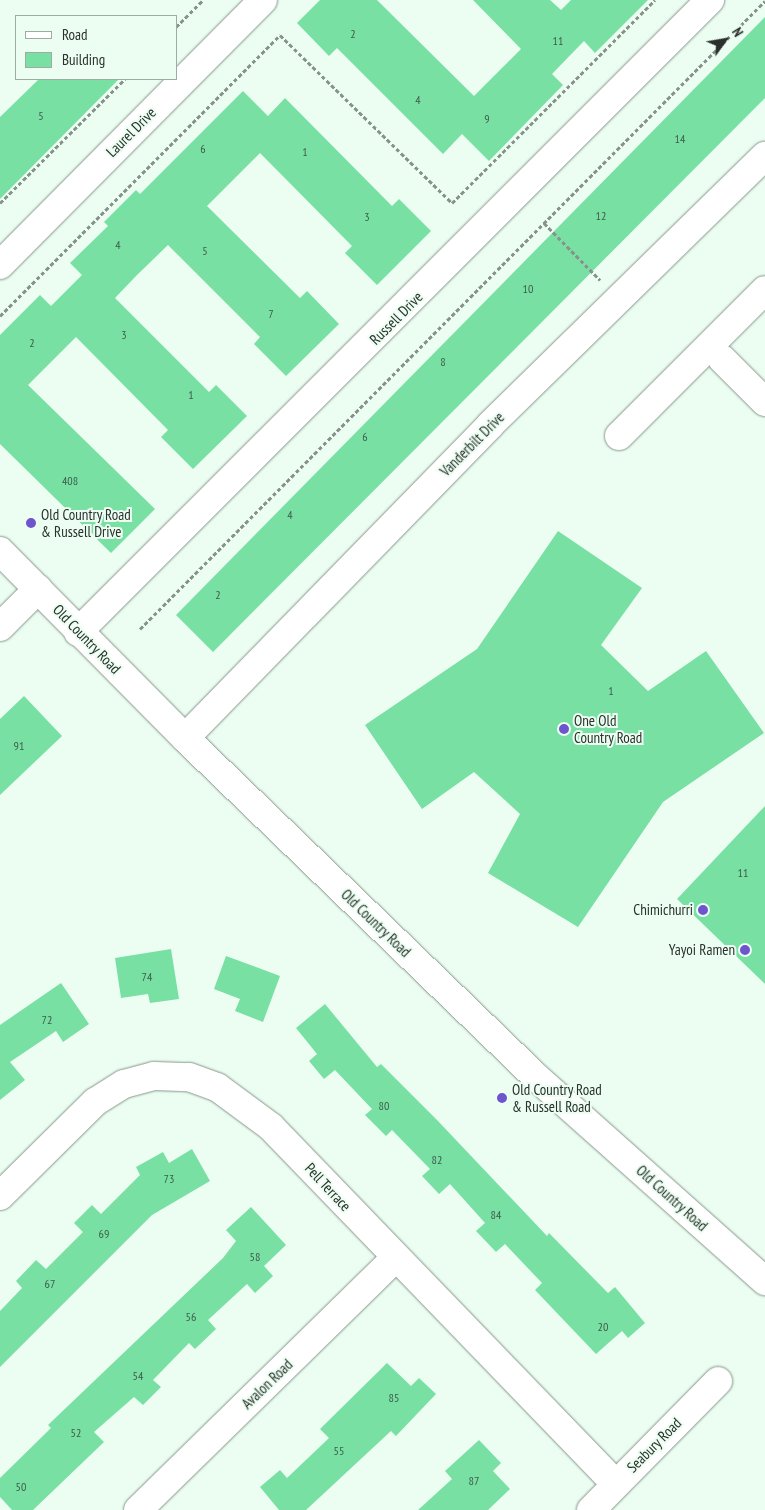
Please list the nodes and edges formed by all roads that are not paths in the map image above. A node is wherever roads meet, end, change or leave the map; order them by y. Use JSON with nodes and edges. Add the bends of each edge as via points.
{"nodes":[{"id":1,"x":263,"y":0,"type":"edge"},
{"id":2,"x":710,"y":0,"type":"edge"},
{"id":3,"x":765,"y":156,"type":"edge"},
{"id":4,"x":0,"y":265,"type":"edge"},
{"id":5,"x":765,"y":290,"type":"edge"},
{"id":6,"x":719,"y":311,"type":"dead end"},
{"id":7,"x":722,"y":358,"type":"dead end"},
{"id":8,"x":765,"y":402,"type":"edge"},
{"id":9,"x":0,"y":550,"type":"edge"},
{"id":10,"x":38,"y":589,"type":"junction"},
{"id":11,"x":0,"y":627,"type":"edge"},
{"id":12,"x":78,"y":632,"type":"junction"},
{"id":13,"x":185,"y":738,"type":"junction"},
{"id":14,"x":0,"y":1196,"type":"edge"},
{"id":15,"x":395,"y":1258,"type":"junction"},
{"id":16,"x":765,"y":1281,"type":"edge"},
{"id":17,"x":718,"y":1381,"type":"dead end"},
{"id":18,"x":616,"y":1484,"type":"junction"},
{"id":19,"x":138,"y":1510,"type":"edge"},
{"id":20,"x":591,"y":1510,"type":"edge"}],
"edges":[{"from":1,"to":4,"type":"street","name":"Laurel Drive"},
{"from":2,"to":12,"type":"street","name":"Russell Drive"},
{"from":3,"to":13,"type":"street","name":"Vanderbilt Drive"},
{"from":5,"to":6,"type":"street","via":[[612,432]]},
{"from":7,"to":8,"type":"street"},
{"from":9,"to":10,"type":"street","name":"Old Country Road"},
{"from":10,"to":11,"type":"street"},
{"from":10,"to":12,"type":"street","name":"Old Country Road"},
{"from":12,"to":13,"type":"street","name":"Old Country Road"},
{"from":13,"to":16,"type":"street","name":"Old Country Road","via":[[536,1077]]},
{"from":14,"to":15,"type":"street","name":"Pell Terrace","via":[[95,1102],[124,1084],[154,1076],[189,1077],[224,1091],[271,1127]]},
{"from":15,"to":18,"type":"street","name":"Pell Terrace"},
{"from":15,"to":19,"type":"street","name":"Avalon Road"},
{"from":17,"to":18,"type":"street","name":"Seabury Road"},
{"from":18,"to":20,"type":"street","name":"Seabury Road"}]}
